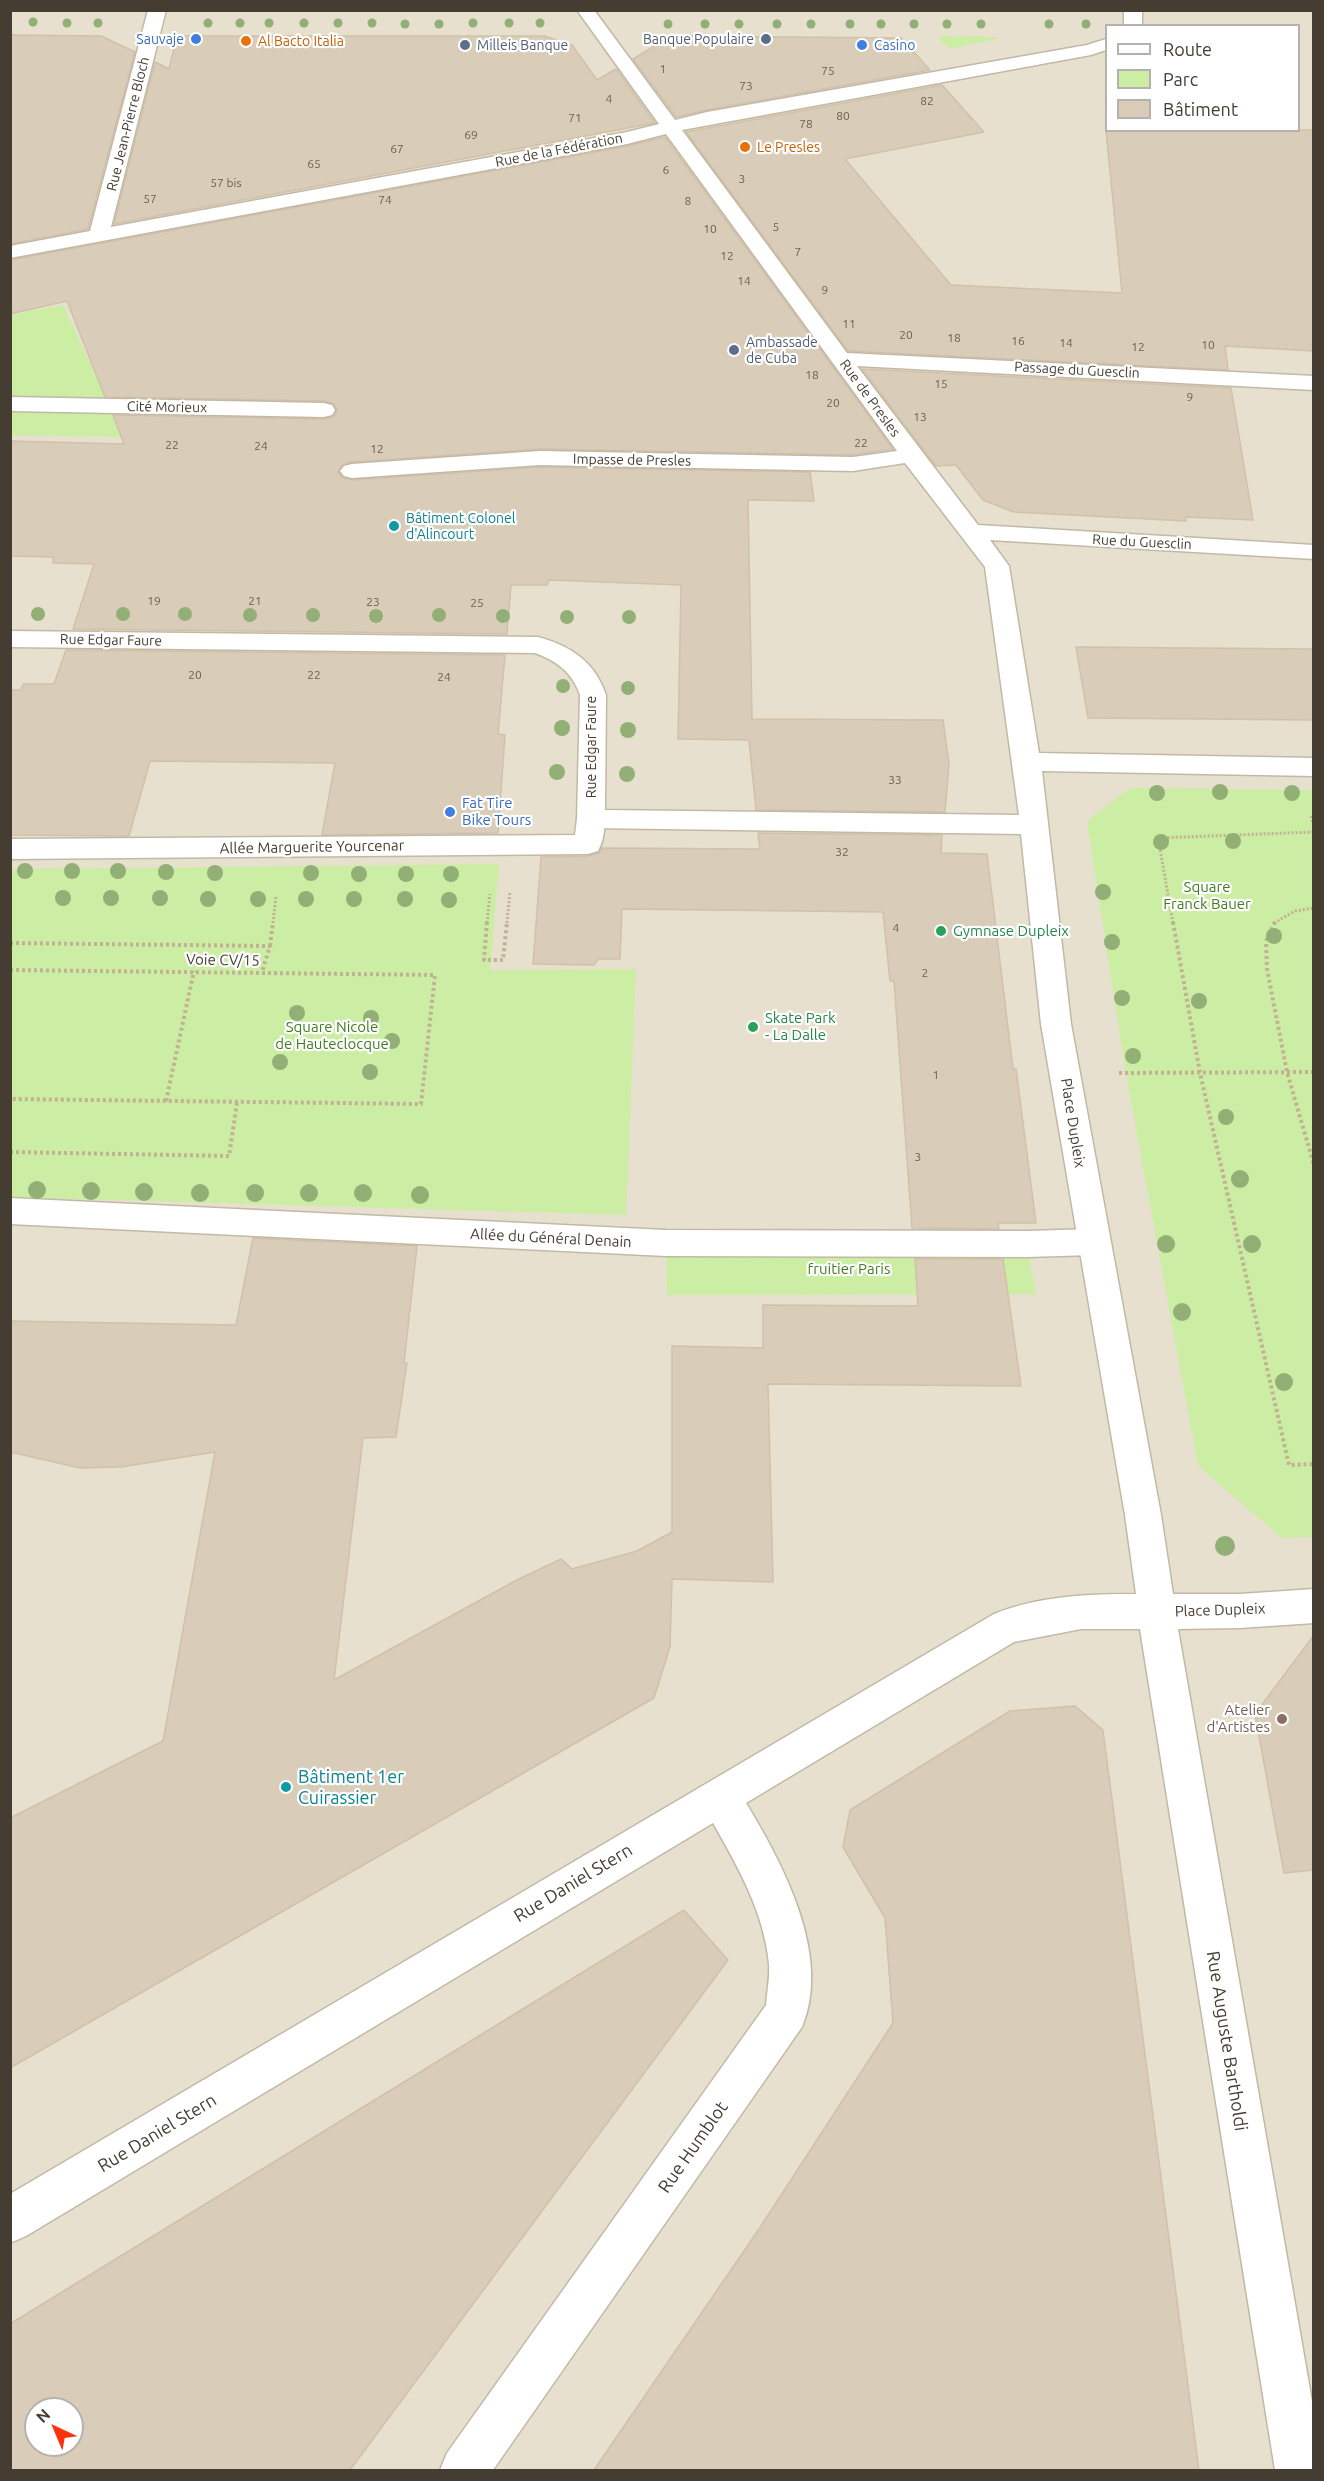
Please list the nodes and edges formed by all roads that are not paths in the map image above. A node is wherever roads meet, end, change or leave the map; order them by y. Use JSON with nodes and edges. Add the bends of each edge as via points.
{"nodes":[{"id":1,"x":157,"y":10,"type":"edge"},
{"id":2,"x":585,"y":10,"type":"edge"},
{"id":3,"x":1105,"y":45,"type":"edge"},
{"id":4,"x":670,"y":126,"type":"junction"},
{"id":5,"x":99,"y":236,"type":"junction"},
{"id":6,"x":10,"y":252,"type":"edge"},
{"id":7,"x":841,"y":359,"type":"junction"},
{"id":8,"x":1314,"y":383,"type":"edge"},
{"id":9,"x":10,"y":404,"type":"edge"},
{"id":10,"x":324,"y":410,"type":"dead end"},
{"id":11,"x":911,"y":455,"type":"junction"},
{"id":12,"x":352,"y":471,"type":"dead end"},
{"id":13,"x":970,"y":532,"type":"junction"},
{"id":14,"x":1314,"y":552,"type":"edge"},
{"id":15,"x":10,"y":639,"type":"edge"},
{"id":16,"x":1027,"y":762,"type":"junction"},
{"id":17,"x":1314,"y":767,"type":"edge"},
{"id":18,"x":591,"y":819,"type":"junction"},
{"id":19,"x":1033,"y":825,"type":"junction"},
{"id":20,"x":10,"y":849,"type":"edge"},
{"id":21,"x":10,"y":1211,"type":"edge"},
{"id":22,"x":1093,"y":1242,"type":"junction"},
{"id":23,"x":1314,"y":1606,"type":"edge"},
{"id":24,"x":1158,"y":1611,"type":"junction"},
{"id":25,"x":718,"y":1796,"type":"junction"},
{"id":26,"x":10,"y":2220,"type":"edge"},
{"id":27,"x":464,"y":2470,"type":"edge"},
{"id":28,"x":1299,"y":2470,"type":"edge"}],
"edges":[{"from":1,"to":5,"type":"street","name":"Rue Jean-Pierre Bloch"},
{"from":2,"to":4,"type":"street","name":"Rue de Presles"},
{"from":3,"to":4,"type":"street","name":"Rue de la Fédération"},
{"from":4,"to":5,"type":"street","name":"Rue de la Fédération","via":[[627,138]]},
{"from":4,"to":7,"type":"street","name":"Rue de Presles"},
{"from":5,"to":6,"type":"street","name":"Rue de la Fédération"},
{"from":7,"to":8,"type":"street","name":"Passage du Guesclin"},
{"from":7,"to":11,"type":"street","name":"Rue de Presles"},
{"from":9,"to":10,"type":"street","name":"Cité Morieux"},
{"from":11,"to":12,"type":"street","name":"Impasse de Presles","via":[[853,464],[540,458]]},
{"from":11,"to":13,"type":"street","name":"Rue de Presles"},
{"from":13,"to":14,"type":"street","name":"Rue du Guesclin"},
{"from":13,"to":16,"type":"street","name":"Rue de Presles","via":[[997,566]]},
{"from":15,"to":18,"type":"street","name":"Rue Edgar Faure","via":[[538,645],[561,653],[589,680],[593,695]]},
{"from":16,"to":17,"type":"street"},
{"from":16,"to":19,"type":"street","name":"Place Dupleix"},
{"from":18,"to":19,"type":"street","name":"Rue Edgar Faure"},
{"from":18,"to":20,"type":"street","name":"Allée Marguerite Yourcenar","via":[[588,844]]},
{"from":19,"to":22,"type":"street","name":"Place Dupleix","via":[[1056,1024]]},
{"from":21,"to":22,"type":"street","name":"Allée du Général Denain","via":[[639,1242]]},
{"from":22,"to":24,"type":"street","name":"Place Dupleix"},
{"from":23,"to":24,"type":"street","name":"Place Dupleix"},
{"from":24,"to":25,"type":"street","name":"Rue Daniel Stern","via":[[1081,1612],[1007,1626]]},
{"from":24,"to":28,"type":"street","name":"Rue Auguste Bartholdi"},
{"from":25,"to":26,"type":"street","name":"Rue Daniel Stern"},
{"from":25,"to":27,"type":"street","name":"Rue Humblot","via":[[756,1858],[779,1914],[790,1964],[788,2012]]}]}
